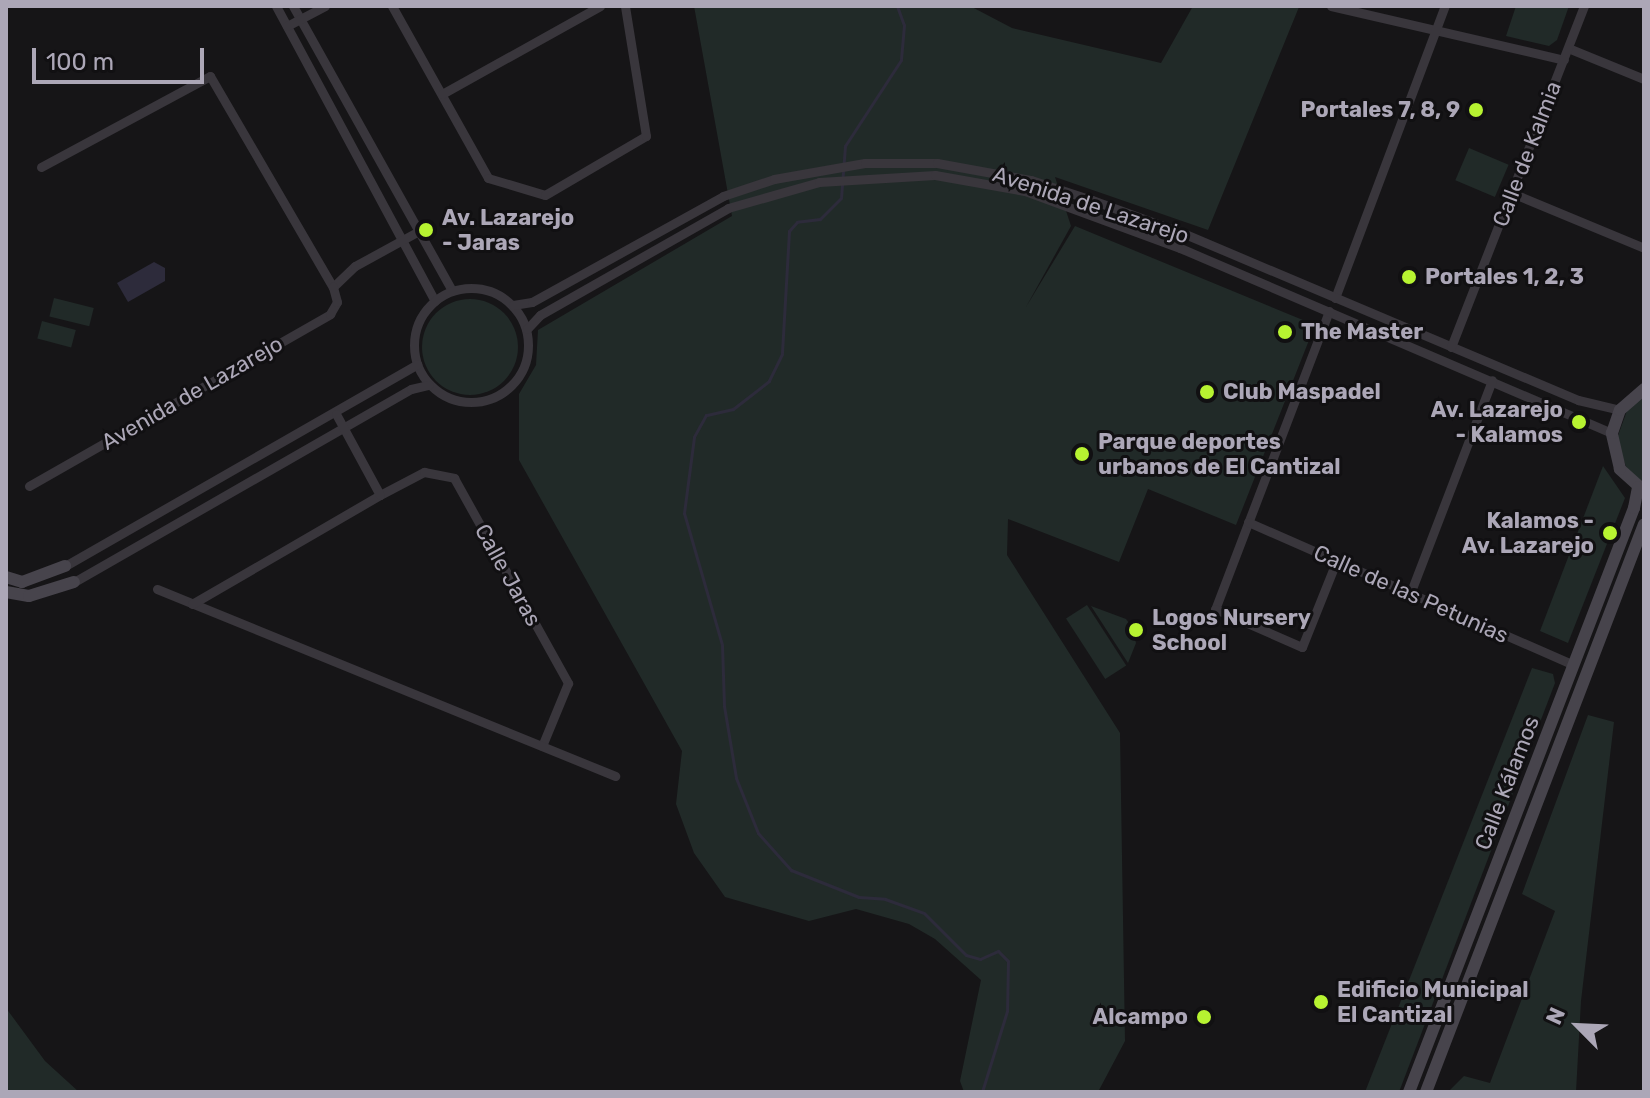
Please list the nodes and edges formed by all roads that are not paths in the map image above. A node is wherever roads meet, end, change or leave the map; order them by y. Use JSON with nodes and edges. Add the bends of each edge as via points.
{"nodes":[{"id":1,"x":276,"y":6,"type":"edge"},
{"id":2,"x":293,"y":6,"type":"edge"},
{"id":3,"x":325,"y":6,"type":"edge"},
{"id":4,"x":392,"y":6,"type":"edge"},
{"id":5,"x":600,"y":6,"type":"edge"},
{"id":6,"x":625,"y":6,"type":"edge"},
{"id":7,"x":1331,"y":6,"type":"edge"},
{"id":8,"x":1445,"y":6,"type":"edge"},
{"id":9,"x":1584,"y":6,"type":"edge"},
{"id":10,"x":301,"y":20,"type":"junction"},
{"id":11,"x":287,"y":26,"type":"junction"},
{"id":12,"x":1437,"y":31,"type":"junction"},
{"id":13,"x":1568,"y":48,"type":"junction"},
{"id":14,"x":1564,"y":60,"type":"junction"},
{"id":15,"x":1644,"y":79,"type":"edge"},
{"id":16,"x":442,"y":94,"type":"junction"},
{"id":17,"x":41,"y":167,"type":"dead end"},
{"id":18,"x":1512,"y":193,"type":"junction"},
{"id":19,"x":417,"y":232,"type":"junction"},
{"id":20,"x":402,"y":240,"type":"junction"},
{"id":21,"x":1644,"y":248,"type":"edge"},
{"id":22,"x":333,"y":287,"type":"junction"},
{"id":23,"x":452,"y":291,"type":"junction"},
{"id":24,"x":1335,"y":298,"type":"junction"},
{"id":25,"x":435,"y":301,"type":"junction"},
{"id":26,"x":513,"y":305,"type":"junction"},
{"id":27,"x":1329,"y":311,"type":"junction"},
{"id":28,"x":527,"y":329,"type":"junction"},
{"id":29,"x":1451,"y":347,"type":"junction"},
{"id":30,"x":417,"y":364,"type":"junction"},
{"id":31,"x":1492,"y":380,"type":"junction"},
{"id":32,"x":429,"y":385,"type":"junction"},
{"id":33,"x":1644,"y":389,"type":"edge"},
{"id":34,"x":1620,"y":410,"type":"junction"},
{"id":35,"x":336,"y":414,"type":"junction"},
{"id":36,"x":344,"y":429,"type":"junction"},
{"id":37,"x":1612,"y":433,"type":"junction"},
{"id":38,"x":29,"y":486,"type":"dead end"},
{"id":39,"x":1641,"y":489,"type":"edge"},
{"id":40,"x":380,"y":495,"type":"junction"},
{"id":41,"x":1248,"y":522,"type":"junction"},
{"id":42,"x":1644,"y":524,"type":"edge"},
{"id":43,"x":1336,"y":562,"type":"junction"},
{"id":44,"x":65,"y":566,"type":"joint"},
{"id":45,"x":6,"y":577,"type":"edge"},
{"id":46,"x":74,"y":582,"type":"joint"},
{"id":47,"x":157,"y":589,"type":"dead end"},
{"id":48,"x":6,"y":592,"type":"edge"},
{"id":49,"x":1410,"y":594,"type":"junction"},
{"id":50,"x":192,"y":604,"type":"junction"},
{"id":51,"x":1573,"y":665,"type":"junction"},
{"id":52,"x":542,"y":746,"type":"junction"},
{"id":53,"x":615,"y":776,"type":"dead end"},
{"id":54,"x":1409,"y":1092,"type":"edge"},
{"id":55,"x":1426,"y":1092,"type":"edge"}],
"edges":[{"from":1,"to":11,"type":"street"},
{"from":2,"to":10,"type":"street"},
{"from":3,"to":10,"type":"street"},
{"from":4,"to":16,"type":"street"},
{"from":5,"to":16,"type":"street"},
{"from":6,"to":16,"type":"street","via":[[646,136],[545,195],[488,178]]},
{"from":7,"to":12,"type":"street"},
{"from":8,"to":12,"type":"street"},
{"from":9,"to":13,"type":"street","name":"Calle de Kalmia"},
{"from":10,"to":11,"type":"street"},
{"from":10,"to":19,"type":"street"},
{"from":11,"to":20,"type":"street"},
{"from":12,"to":14,"type":"street"},
{"from":12,"to":24,"type":"street"},
{"from":13,"to":14,"type":"street","name":"Calle de Kalmia"},
{"from":13,"to":15,"type":"street"},
{"from":14,"to":18,"type":"street","name":"Calle de Kalmia"},
{"from":17,"to":22,"type":"street","via":[[210,76]]},
{"from":18,"to":21,"type":"street"},
{"from":18,"to":29,"type":"street","name":"Calle de Kalmia"},
{"from":19,"to":20,"type":"street","name":"Avenida de Lazarejo"},
{"from":19,"to":23,"type":"street"},
{"from":20,"to":22,"type":"street","name":"Avenida de Lazarejo","via":[[355,266]]},
{"from":20,"to":25,"type":"street"},
{"from":22,"to":38,"type":"street","name":"Avenida de Lazarejo","via":[[337,302],[330,314]]},
{"from":23,"to":25,"type":"street"},
{"from":23,"to":26,"type":"street","via":[[491,291]]},
{"from":24,"to":26,"type":"street","name":"Avenida de Lazarejo","via":[[1185,234],[1031,180],[937,163],[865,163],[774,179],[723,196],[532,302]]},
{"from":24,"to":29,"type":"street","name":"Avenida de Lazarejo"},
{"from":25,"to":30,"type":"street","via":[[418,323]]},
{"from":26,"to":28,"type":"street"},
{"from":27,"to":28,"type":"street","name":"Avenida de Lazarejo","via":[[1025,191],[935,175],[866,176],[778,191],[728,208],[540,315]]},
{"from":27,"to":31,"type":"street","name":"Avenida de Lazarejo"},
{"from":27,"to":41,"type":"street"},
{"from":28,"to":32,"type":"street","via":[[527,359],[512,386],[500,395],[486,401],[456,401]]},
{"from":29,"to":34,"type":"street","name":"Avenida de Lazarejo","via":[[1596,407]]},
{"from":30,"to":32,"type":"street"},
{"from":30,"to":35,"type":"street"},
{"from":31,"to":37,"type":"street","name":"Avenida de Lazarejo"},
{"from":31,"to":49,"type":"street"},
{"from":32,"to":36,"type":"street","via":[[411,389]]},
{"from":33,"to":34,"type":"main road"},
{"from":34,"to":37,"type":"main road"},
{"from":35,"to":36,"type":"street"},
{"from":35,"to":44,"type":"street"},
{"from":36,"to":40,"type":"street"},
{"from":36,"to":46,"type":"street"},
{"from":37,"to":39,"type":"main road","via":[[1620,469]]},
{"from":39,"to":51,"type":"main road","name":"Calle Kálamos"},
{"from":40,"to":50,"type":"street","name":"Calle Jaras"},
{"from":40,"to":52,"type":"street","name":"Calle Jaras","via":[[424,472],[454,478],[568,683]]},
{"from":41,"to":43,"type":"street","name":"Calle de las Petunias"},
{"from":41,"to":43,"type":"street","via":[[1215,609],[1302,647]]},
{"from":42,"to":55,"type":"main road","name":"Calle Kálamos"},
{"from":43,"to":49,"type":"street","name":"Calle de las Petunias"},
{"from":44,"to":45,"type":"main road","via":[[22,582]]},
{"from":46,"to":48,"type":"main road","via":[[29,596]]},
{"from":47,"to":50,"type":"street"},
{"from":49,"to":51,"type":"street","name":"Calle de las Petunias"},
{"from":50,"to":52,"type":"street"},
{"from":51,"to":54,"type":"main road","name":"Calle Kálamos"},
{"from":52,"to":53,"type":"street"}]}
